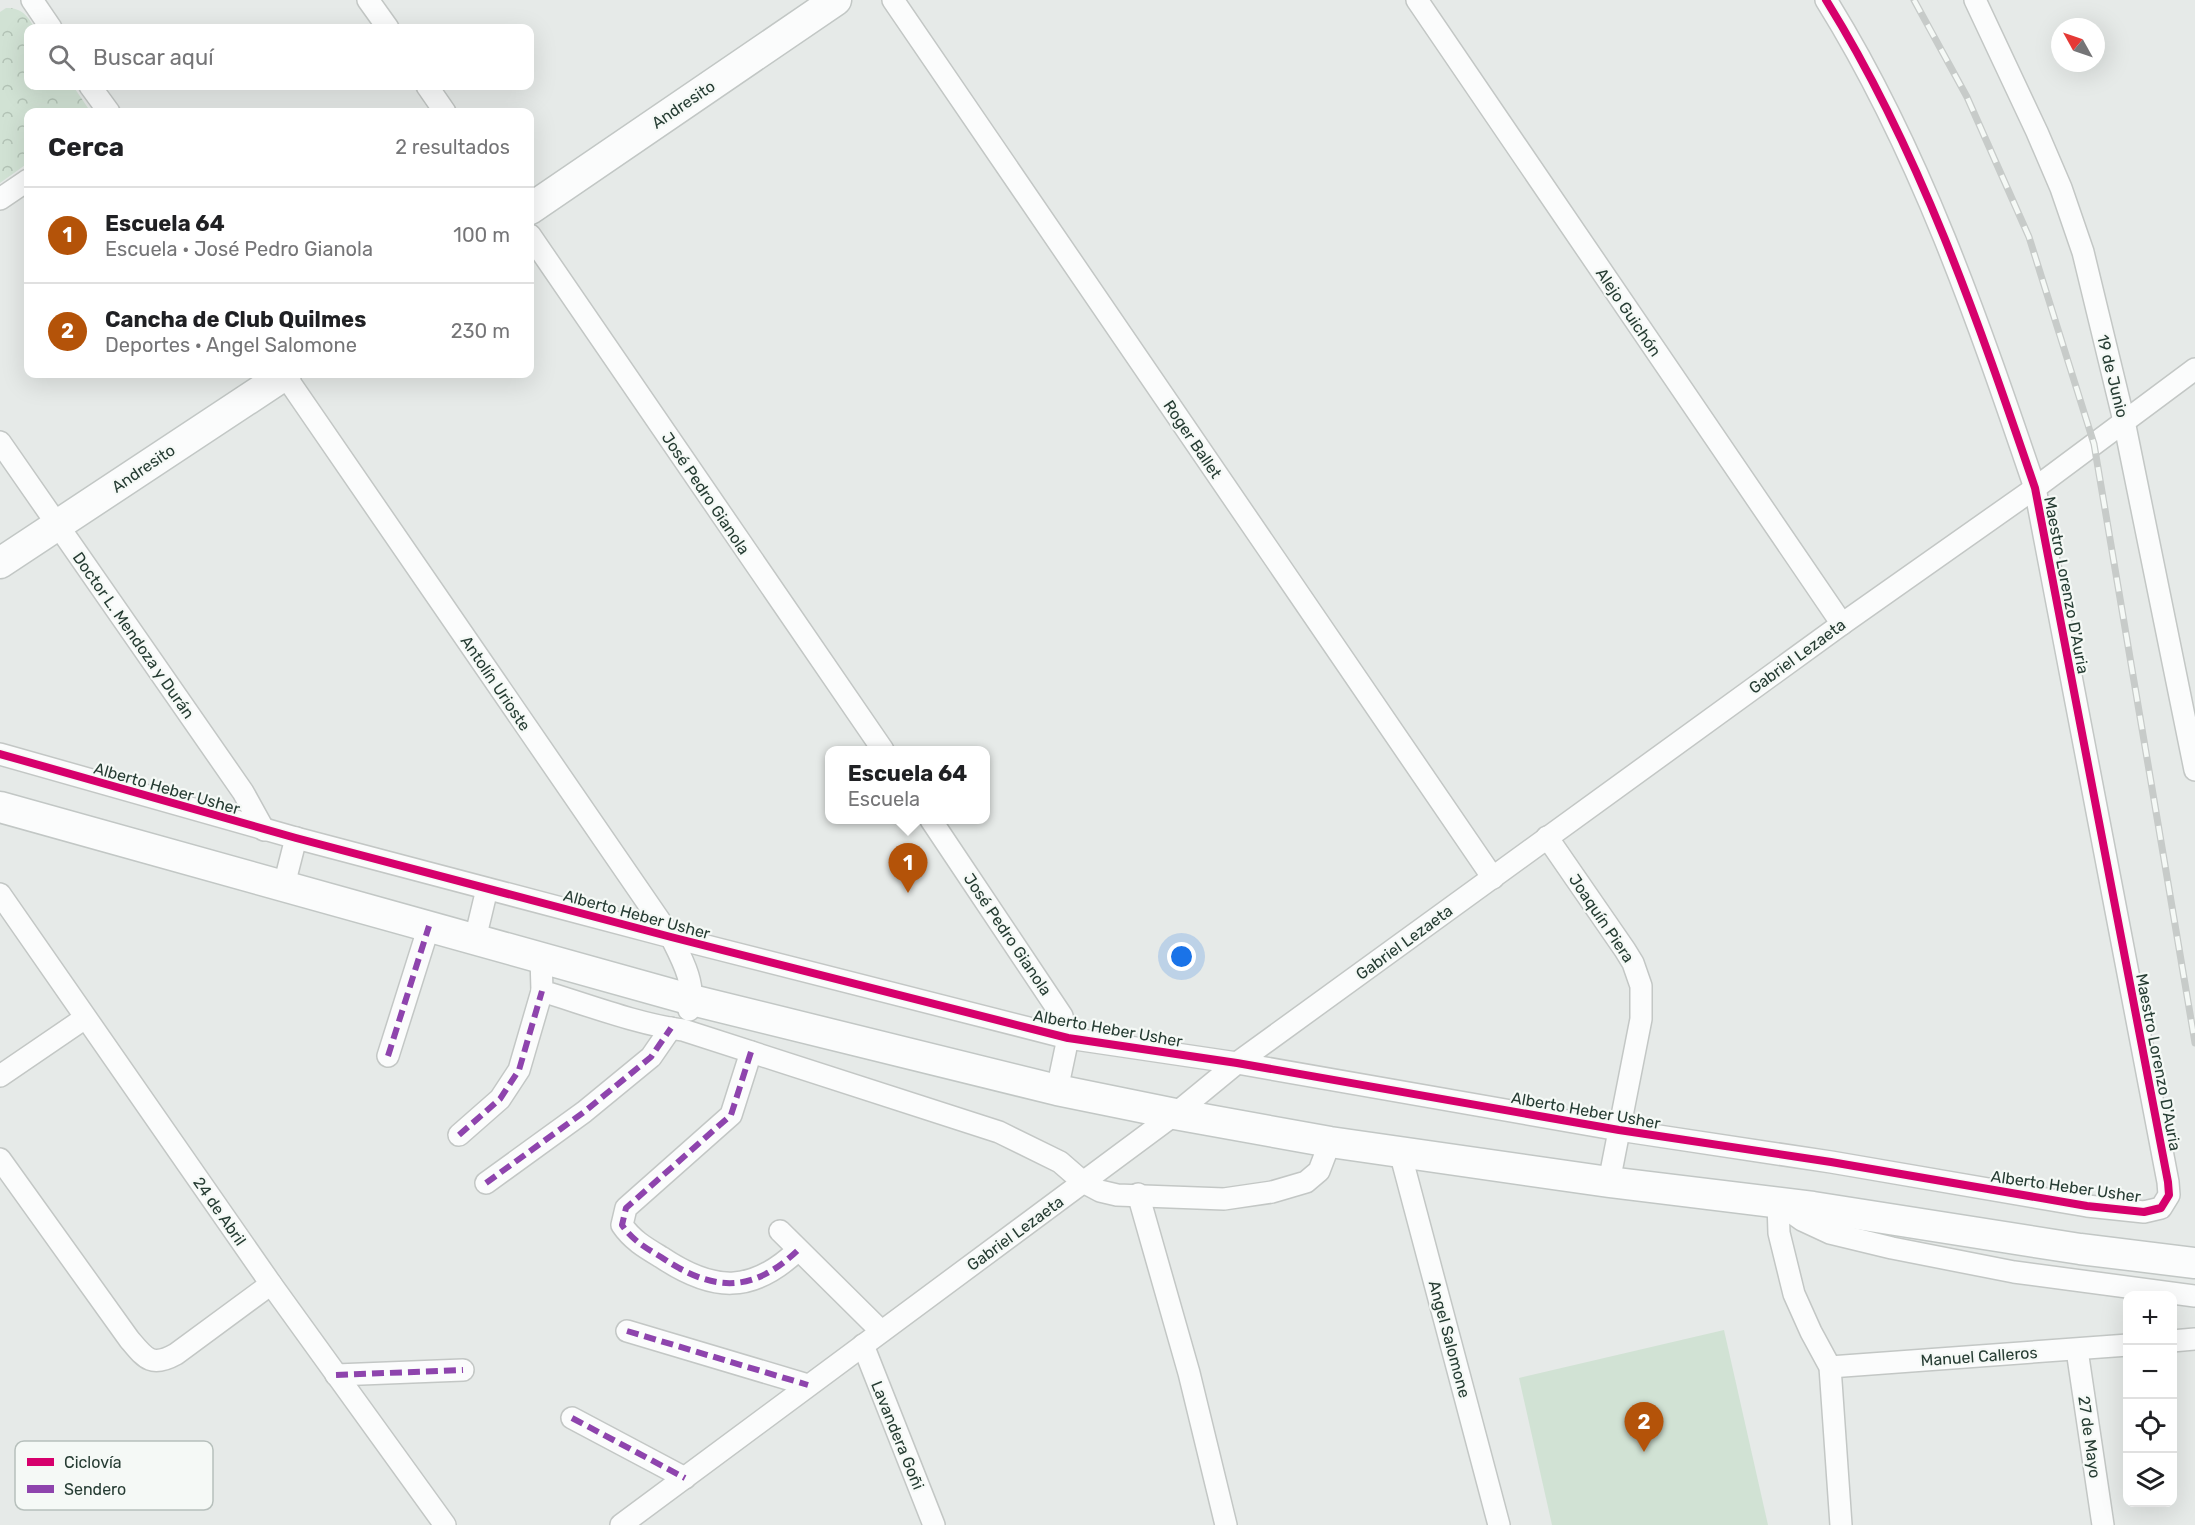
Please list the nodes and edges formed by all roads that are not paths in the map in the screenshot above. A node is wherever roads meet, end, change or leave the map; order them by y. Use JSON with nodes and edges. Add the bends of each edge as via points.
{"nodes":[{"id":1,"x":32,"y":0,"type":"edge"},
{"id":2,"x":368,"y":0,"type":"edge"},
{"id":3,"x":836,"y":0,"type":"edge"},
{"id":4,"x":893,"y":0,"type":"edge"},
{"id":5,"x":1417,"y":0,"type":"edge"},
{"id":6,"x":1826,"y":0,"type":"edge"},
{"id":7,"x":1974,"y":0,"type":"edge"},
{"id":8,"x":48,"y":24,"type":"edge"},
{"id":9,"x":385,"y":24,"type":"edge"},
{"id":10,"x":93,"y":90,"type":"edge"},
{"id":11,"x":430,"y":90,"type":"edge"},
{"id":12,"x":106,"y":108,"type":"edge"},
{"id":13,"x":442,"y":108,"type":"edge"},
{"id":14,"x":24,"y":183,"type":"edge"},
{"id":15,"x":0,"y":199,"type":"edge"},
{"id":16,"x":534,"y":206,"type":"edge"},
{"id":17,"x":534,"y":241,"type":"edge"},
{"id":18,"x":2195,"y":369,"type":"edge"},
{"id":19,"x":279,"y":378,"type":"edge"},
{"id":20,"x":288,"y":378,"type":"edge"},
{"id":21,"x":2124,"y":420,"type":"junction"},
{"id":22,"x":0,"y":442,"type":"edge"},
{"id":23,"x":2035,"y":488,"type":"junction"},
{"id":24,"x":58,"y":525,"type":"junction"},
{"id":25,"x":0,"y":563,"type":"edge"},
{"id":26,"x":1842,"y":624,"type":"junction"},
{"id":27,"x":880,"y":746,"type":"edge"},
{"id":28,"x":0,"y":754,"type":"edge"},
{"id":29,"x":2195,"y":770,"type":"edge"},
{"id":30,"x":0,"y":807,"type":"edge"},
{"id":31,"x":934,"y":824,"type":"edge"},
{"id":32,"x":264,"y":830,"type":"junction"},
{"id":33,"x":1547,"y":837,"type":"junction"},
{"id":34,"x":296,"y":838,"type":"junction"},
{"id":35,"x":1493,"y":878,"type":"junction"},
{"id":36,"x":284,"y":885,"type":"junction"},
{"id":37,"x":487,"y":889,"type":"junction"},
{"id":38,"x":0,"y":894,"type":"edge"},
{"id":39,"x":429,"y":926,"type":"junction"},
{"id":40,"x":671,"y":937,"type":"junction"},
{"id":41,"x":474,"y":939,"type":"junction"},
{"id":42,"x":541,"y":957,"type":"junction"},
{"id":43,"x":542,"y":991,"type":"junction"},
{"id":44,"x":692,"y":1000,"type":"junction"},
{"id":45,"x":85,"y":1018,"type":"junction"},
{"id":46,"x":677,"y":1029,"type":"junction"},
{"id":47,"x":1068,"y":1038,"type":"junction"},
{"id":48,"x":751,"y":1052,"type":"junction"},
{"id":49,"x":388,"y":1056,"type":"dead end"},
{"id":50,"x":1237,"y":1063,"type":"junction"},
{"id":51,"x":0,"y":1076,"type":"edge"},
{"id":52,"x":1057,"y":1089,"type":"junction"},
{"id":53,"x":1175,"y":1114,"type":"junction"},
{"id":54,"x":1619,"y":1130,"type":"junction"},
{"id":55,"x":459,"y":1135,"type":"dead end"},
{"id":56,"x":1330,"y":1142,"type":"junction"},
{"id":57,"x":1400,"y":1152,"type":"junction"},
{"id":58,"x":0,"y":1159,"type":"edge"},
{"id":59,"x":1083,"y":1182,"type":"junction"},
{"id":60,"x":1609,"y":1182,"type":"junction"},
{"id":61,"x":486,"y":1183,"type":"dead end"},
{"id":62,"x":1138,"y":1194,"type":"junction"},
{"id":63,"x":1778,"y":1203,"type":"junction"},
{"id":64,"x":2161,"y":1208,"type":"joint"},
{"id":65,"x":780,"y":1231,"type":"dead end"},
{"id":66,"x":798,"y":1250,"type":"junction"},
{"id":67,"x":2195,"y":1263,"type":"edge"},
{"id":68,"x":271,"y":1284,"type":"junction"},
{"id":69,"x":2195,"y":1296,"type":"edge"},
{"id":70,"x":627,"y":1331,"type":"dead end"},
{"id":71,"x":881,"y":1331,"type":"junction"},
{"id":72,"x":2195,"y":1339,"type":"edge"},
{"id":73,"x":2177,"y":1341,"type":"edge"},
{"id":74,"x":863,"y":1345,"type":"junction"},
{"id":75,"x":2123,"y":1345,"type":"edge"},
{"id":76,"x":2077,"y":1350,"type":"junction"},
{"id":77,"x":1830,"y":1367,"type":"junction"},
{"id":78,"x":463,"y":1370,"type":"dead end"},
{"id":79,"x":336,"y":1375,"type":"junction"},
{"id":80,"x":808,"y":1385,"type":"junction"},
{"id":81,"x":572,"y":1418,"type":"dead end"},
{"id":82,"x":685,"y":1478,"type":"junction"},
{"id":83,"x":445,"y":1525,"type":"edge"},
{"id":84,"x":621,"y":1525,"type":"edge"},
{"id":85,"x":934,"y":1525,"type":"edge"},
{"id":86,"x":1226,"y":1525,"type":"edge"},
{"id":87,"x":1499,"y":1525,"type":"edge"},
{"id":88,"x":1841,"y":1525,"type":"edge"},
{"id":89,"x":2103,"y":1525,"type":"edge"}],
"edges":[{"from":1,"to":8,"type":"street"},
{"from":2,"to":9,"type":"street"},
{"from":3,"to":16,"type":"street","name":"Andresito"},
{"from":4,"to":35,"type":"street","name":"Roger Ballet"},
{"from":5,"to":26,"type":"street","name":"Alejo Guichón"},
{"from":6,"to":23,"type":"street","name":"Maestro Lorenzo D'Auria","via":[[1923,186]]},
{"from":7,"to":21,"type":"street","name":"19 de Junio","via":[[2061,188],[2083,252]]},
{"from":10,"to":12,"type":"street"},
{"from":11,"to":13,"type":"street"},
{"from":14,"to":15,"type":"street"},
{"from":17,"to":27,"type":"street","name":"José Pedro Gianola"},
{"from":18,"to":21,"type":"street","name":"Gabriel Lezaeta"},
{"from":19,"to":24,"type":"street","name":"Andresito"},
{"from":20,"to":40,"type":"street","name":"Antolín Urioste"},
{"from":21,"to":23,"type":"street","name":"Gabriel Lezaeta"},
{"from":21,"to":29,"type":"street","name":"19 de Junio"},
{"from":22,"to":24,"type":"street","name":"Doctor L. Mendoza y Durán"},
{"from":23,"to":26,"type":"street","name":"Gabriel Lezaeta"},
{"from":23,"to":64,"type":"street","name":"Maestro Lorenzo D'Auria","via":[[2168,1182],[2169,1195]]},
{"from":24,"to":25,"type":"street","name":"Andresito"},
{"from":24,"to":32,"type":"street","name":"Doctor L. Mendoza y Durán","via":[[243,792]]},
{"from":26,"to":33,"type":"street","name":"Gabriel Lezaeta"},
{"from":28,"to":32,"type":"street","name":"Alberto Heber Usher"},
{"from":30,"to":36,"type":"street"},
{"from":31,"to":47,"type":"street","name":"José Pedro Gianola","via":[[1062,1016]]},
{"from":32,"to":34,"type":"street","name":"Alberto Heber Usher"},
{"from":33,"to":35,"type":"street","name":"Gabriel Lezaeta"},
{"from":33,"to":54,"type":"street","name":"Joaquín Piera","via":[[1625,950],[1641,986],[1641,1019]]},
{"from":34,"to":36,"type":"street"},
{"from":34,"to":37,"type":"street","name":"Alberto Heber Usher"},
{"from":35,"to":50,"type":"street","name":"Gabriel Lezaeta"},
{"from":36,"to":39,"type":"street"},
{"from":37,"to":40,"type":"street","name":"Alberto Heber Usher"},
{"from":37,"to":41,"type":"street"},
{"from":38,"to":45,"type":"street","name":"24 de Abril"},
{"from":39,"to":41,"type":"street"},
{"from":39,"to":49,"type":"street"},
{"from":40,"to":44,"type":"street","name":"Antolín Urioste","via":[[685,964]]},
{"from":40,"to":47,"type":"street","name":"Alberto Heber Usher"},
{"from":41,"to":42,"type":"street"},
{"from":42,"to":43,"type":"street"},
{"from":42,"to":44,"type":"street"},
{"from":43,"to":46,"type":"street"},
{"from":43,"to":55,"type":"street","via":[[519,1070],[500,1099]]},
{"from":44,"to":46,"type":"street"},
{"from":44,"to":52,"type":"street"},
{"from":45,"to":51,"type":"street"},
{"from":45,"to":68,"type":"street","name":"24 de Abril"},
{"from":46,"to":48,"type":"street"},
{"from":46,"to":61,"type":"street","via":[[651,1057],[584,1112]]},
{"from":47,"to":50,"type":"street","name":"Alberto Heber Usher"},
{"from":47,"to":52,"type":"street"},
{"from":48,"to":59,"type":"street","via":[[999,1132],[1059,1162]]},
{"from":48,"to":66,"type":"street","via":[[731,1115],[626,1208],[622,1225],[630,1236],[673,1265],[703,1280],[721,1283],[744,1283],[765,1276]]},
{"from":50,"to":53,"type":"street","name":"Gabriel Lezaeta"},
{"from":50,"to":54,"type":"street","name":"Alberto Heber Usher"},
{"from":52,"to":53,"type":"street"},
{"from":53,"to":56,"type":"street"},
{"from":53,"to":59,"type":"street","name":"Gabriel Lezaeta"},
{"from":54,"to":60,"type":"street","name":"Joaquín Piera"},
{"from":54,"to":64,"type":"street","name":"Alberto Heber Usher","via":[[2087,1206],[2144,1212]]},
{"from":56,"to":57,"type":"street"},
{"from":56,"to":62,"type":"street","via":[[1319,1171],[1306,1182],[1272,1192],[1224,1199]]},
{"from":57,"to":60,"type":"street"},
{"from":57,"to":87,"type":"street","name":"Angel Salomone"},
{"from":58,"to":68,"type":"street","via":[[145,1358],[164,1361],[176,1354]]},
{"from":59,"to":62,"type":"street","via":[[1118,1195]]},
{"from":59,"to":71,"type":"street","name":"Gabriel Lezaeta"},
{"from":60,"to":63,"type":"street"},
{"from":62,"to":86,"type":"street","via":[[1190,1373]]},
{"from":63,"to":67,"type":"street"},
{"from":63,"to":69,"type":"street","via":[[1830,1233],[1892,1248],[2014,1272]]},
{"from":63,"to":77,"type":"street","via":[[1779,1233],[1794,1294]]},
{"from":65,"to":66,"type":"street"},
{"from":66,"to":71,"type":"street"},
{"from":68,"to":79,"type":"street","name":"24 de Abril"},
{"from":70,"to":80,"type":"street"},
{"from":71,"to":74,"type":"street","name":"Gabriel Lezaeta"},
{"from":72,"to":73,"type":"street"},
{"from":74,"to":80,"type":"street","name":"Gabriel Lezaeta"},
{"from":74,"to":85,"type":"street","name":"Lavandera Goñi"},
{"from":75,"to":76,"type":"street","name":"Manuel Calleros"},
{"from":76,"to":77,"type":"street","name":"Manuel Calleros"},
{"from":76,"to":89,"type":"street","name":"27 de Mayo"},
{"from":77,"to":88,"type":"street"},
{"from":78,"to":79,"type":"street"},
{"from":79,"to":83,"type":"street","name":"24 de Abril"},
{"from":80,"to":82,"type":"street","name":"Gabriel Lezaeta"},
{"from":81,"to":82,"type":"street"},
{"from":82,"to":84,"type":"street","name":"Gabriel Lezaeta"}]}
